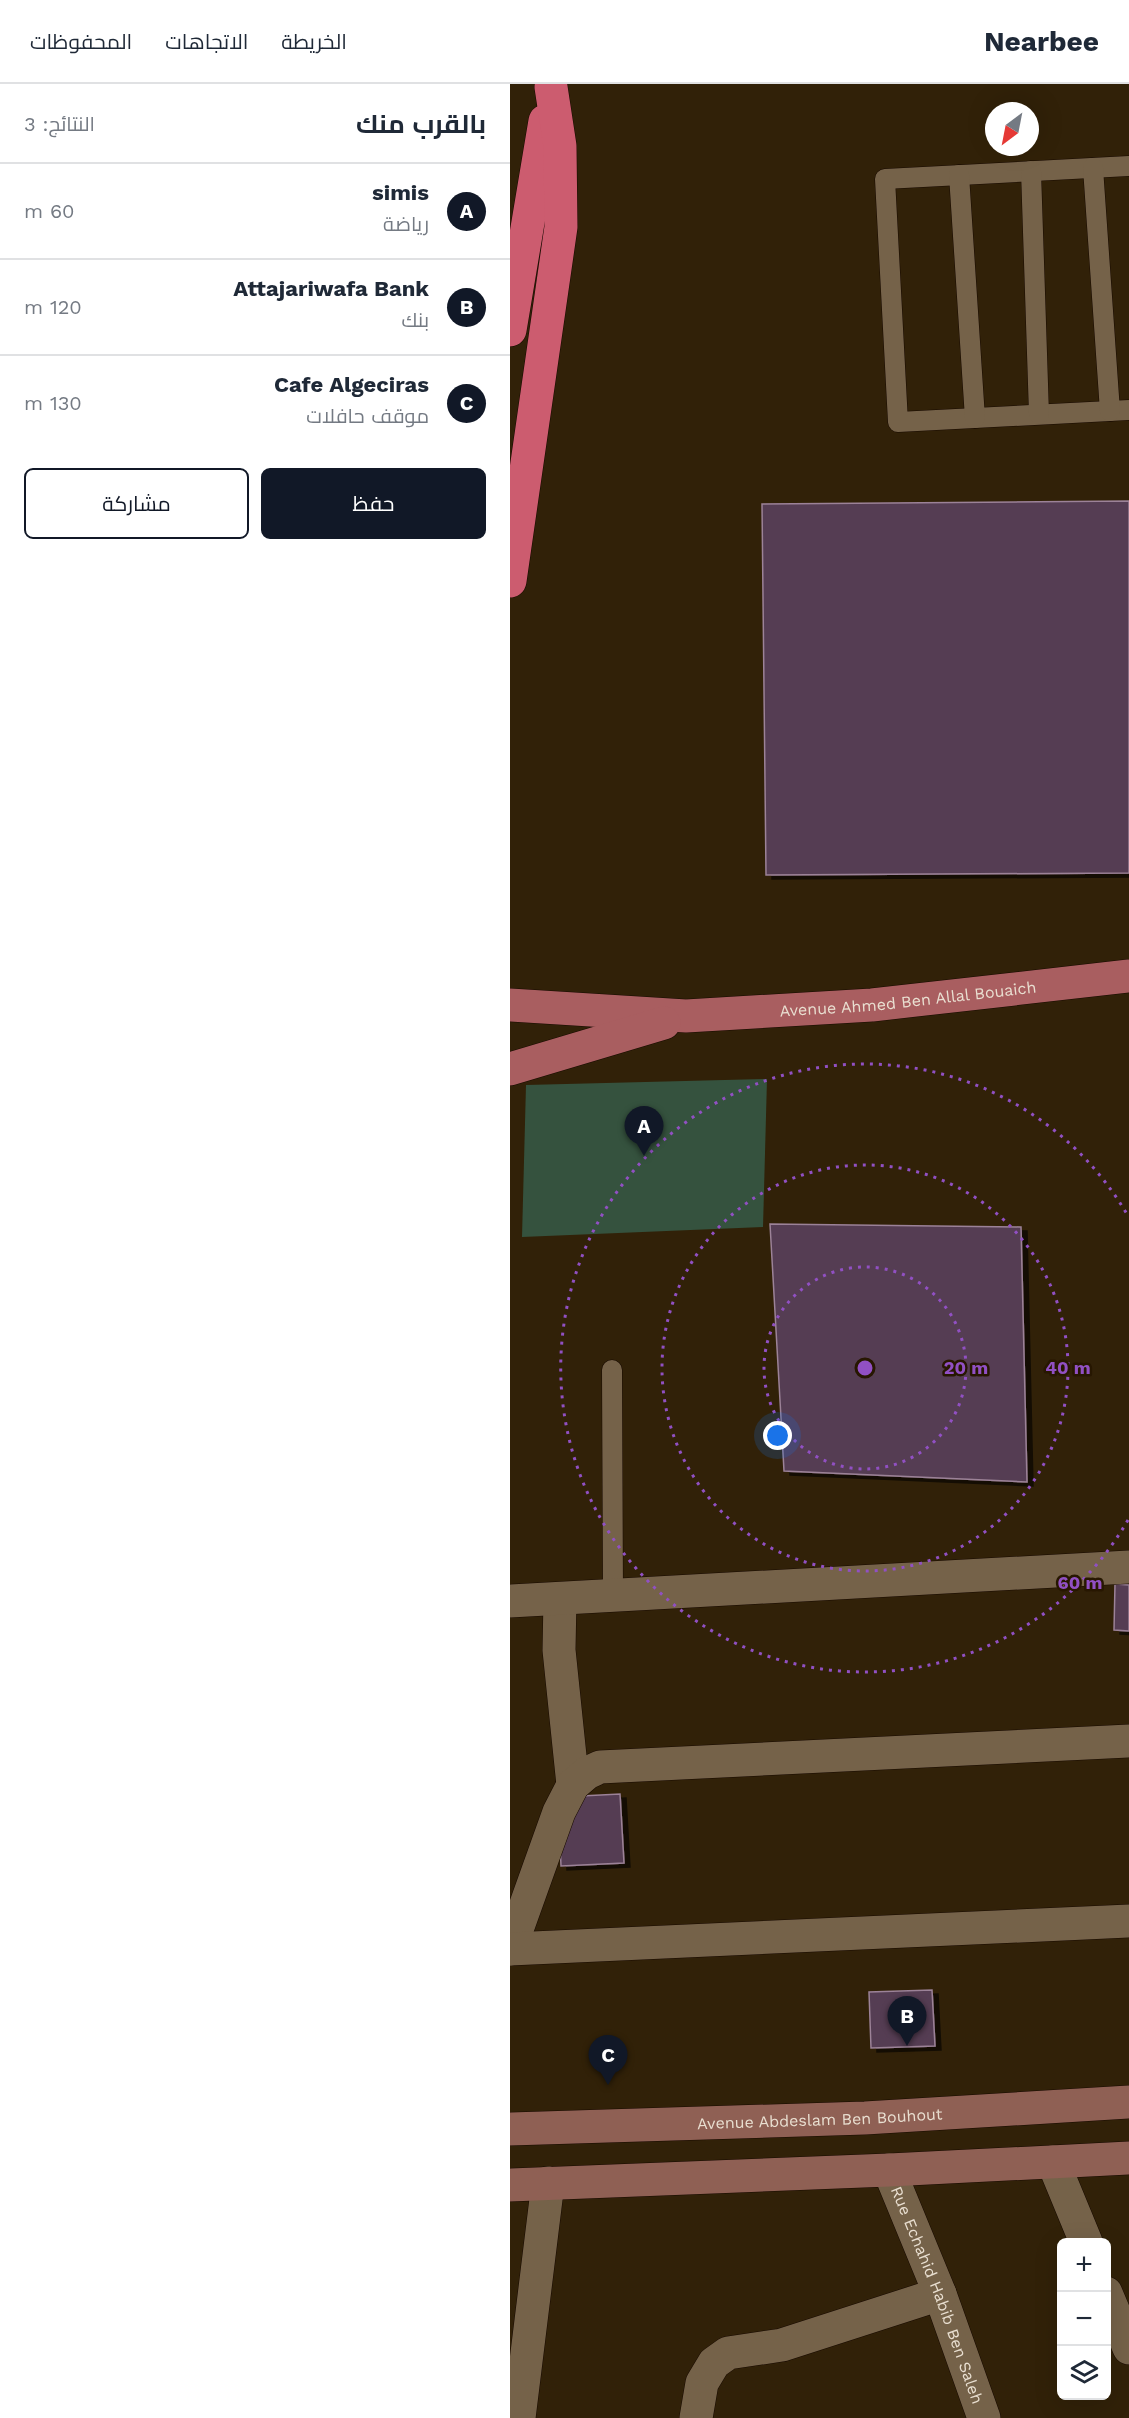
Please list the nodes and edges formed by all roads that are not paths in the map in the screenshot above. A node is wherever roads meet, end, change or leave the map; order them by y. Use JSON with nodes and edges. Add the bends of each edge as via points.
{"nodes":[{"id":1,"x":551,"y":86,"type":"edge"},
{"id":2,"x":1129,"y":166,"type":"edge"},
{"id":3,"x":1093,"y":168,"type":"junction"},
{"id":4,"x":1031,"y":171,"type":"junction"},
{"id":5,"x":959,"y":174,"type":"junction"},
{"id":6,"x":510,"y":330,"type":"edge"},
{"id":7,"x":1120,"y":410,"type":"edge"},
{"id":8,"x":1039,"y":414,"type":"junction"},
{"id":9,"x":975,"y":418,"type":"junction"},
{"id":10,"x":510,"y":581,"type":"edge"},
{"id":11,"x":1129,"y":976,"type":"edge"},
{"id":12,"x":510,"y":1005,"type":"edge"},
{"id":13,"x":686,"y":1016,"type":"junction"},
{"id":14,"x":510,"y":1069,"type":"edge"},
{"id":15,"x":612,"y":1371,"type":"dead end"},
{"id":16,"x":1129,"y":1567,"type":"edge"},
{"id":17,"x":613,"y":1596,"type":"junction"},
{"id":18,"x":560,"y":1599,"type":"junction"},
{"id":19,"x":510,"y":1601,"type":"edge"},
{"id":20,"x":1129,"y":1741,"type":"edge"},
{"id":21,"x":573,"y":1785,"type":"junction"},
{"id":22,"x":1129,"y":1921,"type":"edge"},
{"id":23,"x":510,"y":1949,"type":"edge"},
{"id":24,"x":1129,"y":2102,"type":"edge"},
{"id":25,"x":510,"y":2129,"type":"edge"},
{"id":26,"x":1129,"y":2158,"type":"edge"},
{"id":27,"x":1053,"y":2162,"type":"junction"},
{"id":28,"x":889,"y":2170,"type":"junction"},
{"id":29,"x":548,"y":2183,"type":"junction"},
{"id":30,"x":510,"y":2185,"type":"edge"},
{"id":31,"x":1084,"y":2238,"type":"edge"},
{"id":32,"x":940,"y":2294,"type":"junction"},
{"id":33,"x":1111,"y":2303,"type":"edge"},
{"id":34,"x":1129,"y":2348,"type":"edge"},
{"id":35,"x":519,"y":2418,"type":"edge"},
{"id":36,"x":696,"y":2418,"type":"edge"},
{"id":37,"x":984,"y":2418,"type":"edge"}],
"edges":[{"from":1,"to":6,"type":"highway"},
{"from":1,"to":10,"type":"highway","via":[[561,146],[561,227]]},
{"from":2,"to":3,"type":"lane"},
{"from":3,"to":4,"type":"lane"},
{"from":3,"to":7,"type":"lane"},
{"from":4,"to":5,"type":"lane"},
{"from":4,"to":8,"type":"lane"},
{"from":5,"to":9,"type":"lane"},
{"from":5,"to":9,"type":"lane","via":[[885,179],[898,422]]},
{"from":7,"to":8,"type":"lane"},
{"from":8,"to":9,"type":"lane"},
{"from":11,"to":13,"type":"main road","name":"Avenue Ahmed Ben Allal Bouaich","via":[[872,1005]]},
{"from":12,"to":13,"type":"main road","name":"Avenue Ahmed Ben Allal Bouaich"},
{"from":13,"to":14,"type":"main road","name":"Avenue Ahmed Ben Allal Bouaich"},
{"from":15,"to":17,"type":"lane"},
{"from":16,"to":17,"type":"street"},
{"from":17,"to":18,"type":"street"},
{"from":18,"to":19,"type":"street"},
{"from":18,"to":21,"type":"street","via":[[559,1650]]},
{"from":20,"to":21,"type":"street","via":[[600,1767]]},
{"from":21,"to":23,"type":"street","via":[[559,1812]]},
{"from":22,"to":23,"type":"street"},
{"from":24,"to":25,"type":"main road","name":"Avenue Abdeslam Ben Bouhout","via":[[865,2118]]},
{"from":26,"to":27,"type":"main road"},
{"from":27,"to":28,"type":"main road"},
{"from":27,"to":31,"type":"street"},
{"from":28,"to":29,"type":"main road"},
{"from":28,"to":32,"type":"street","name":"Rue Echahid Habib Ben Saleh"},
{"from":29,"to":30,"type":"main road"},
{"from":29,"to":35,"type":"street"},
{"from":32,"to":36,"type":"street","via":[[782,2345],[728,2353],[714,2362],[702,2383]]},
{"from":32,"to":37,"type":"street","name":"Rue Echahid Habib Ben Saleh"},
{"from":33,"to":34,"type":"street"}]}
